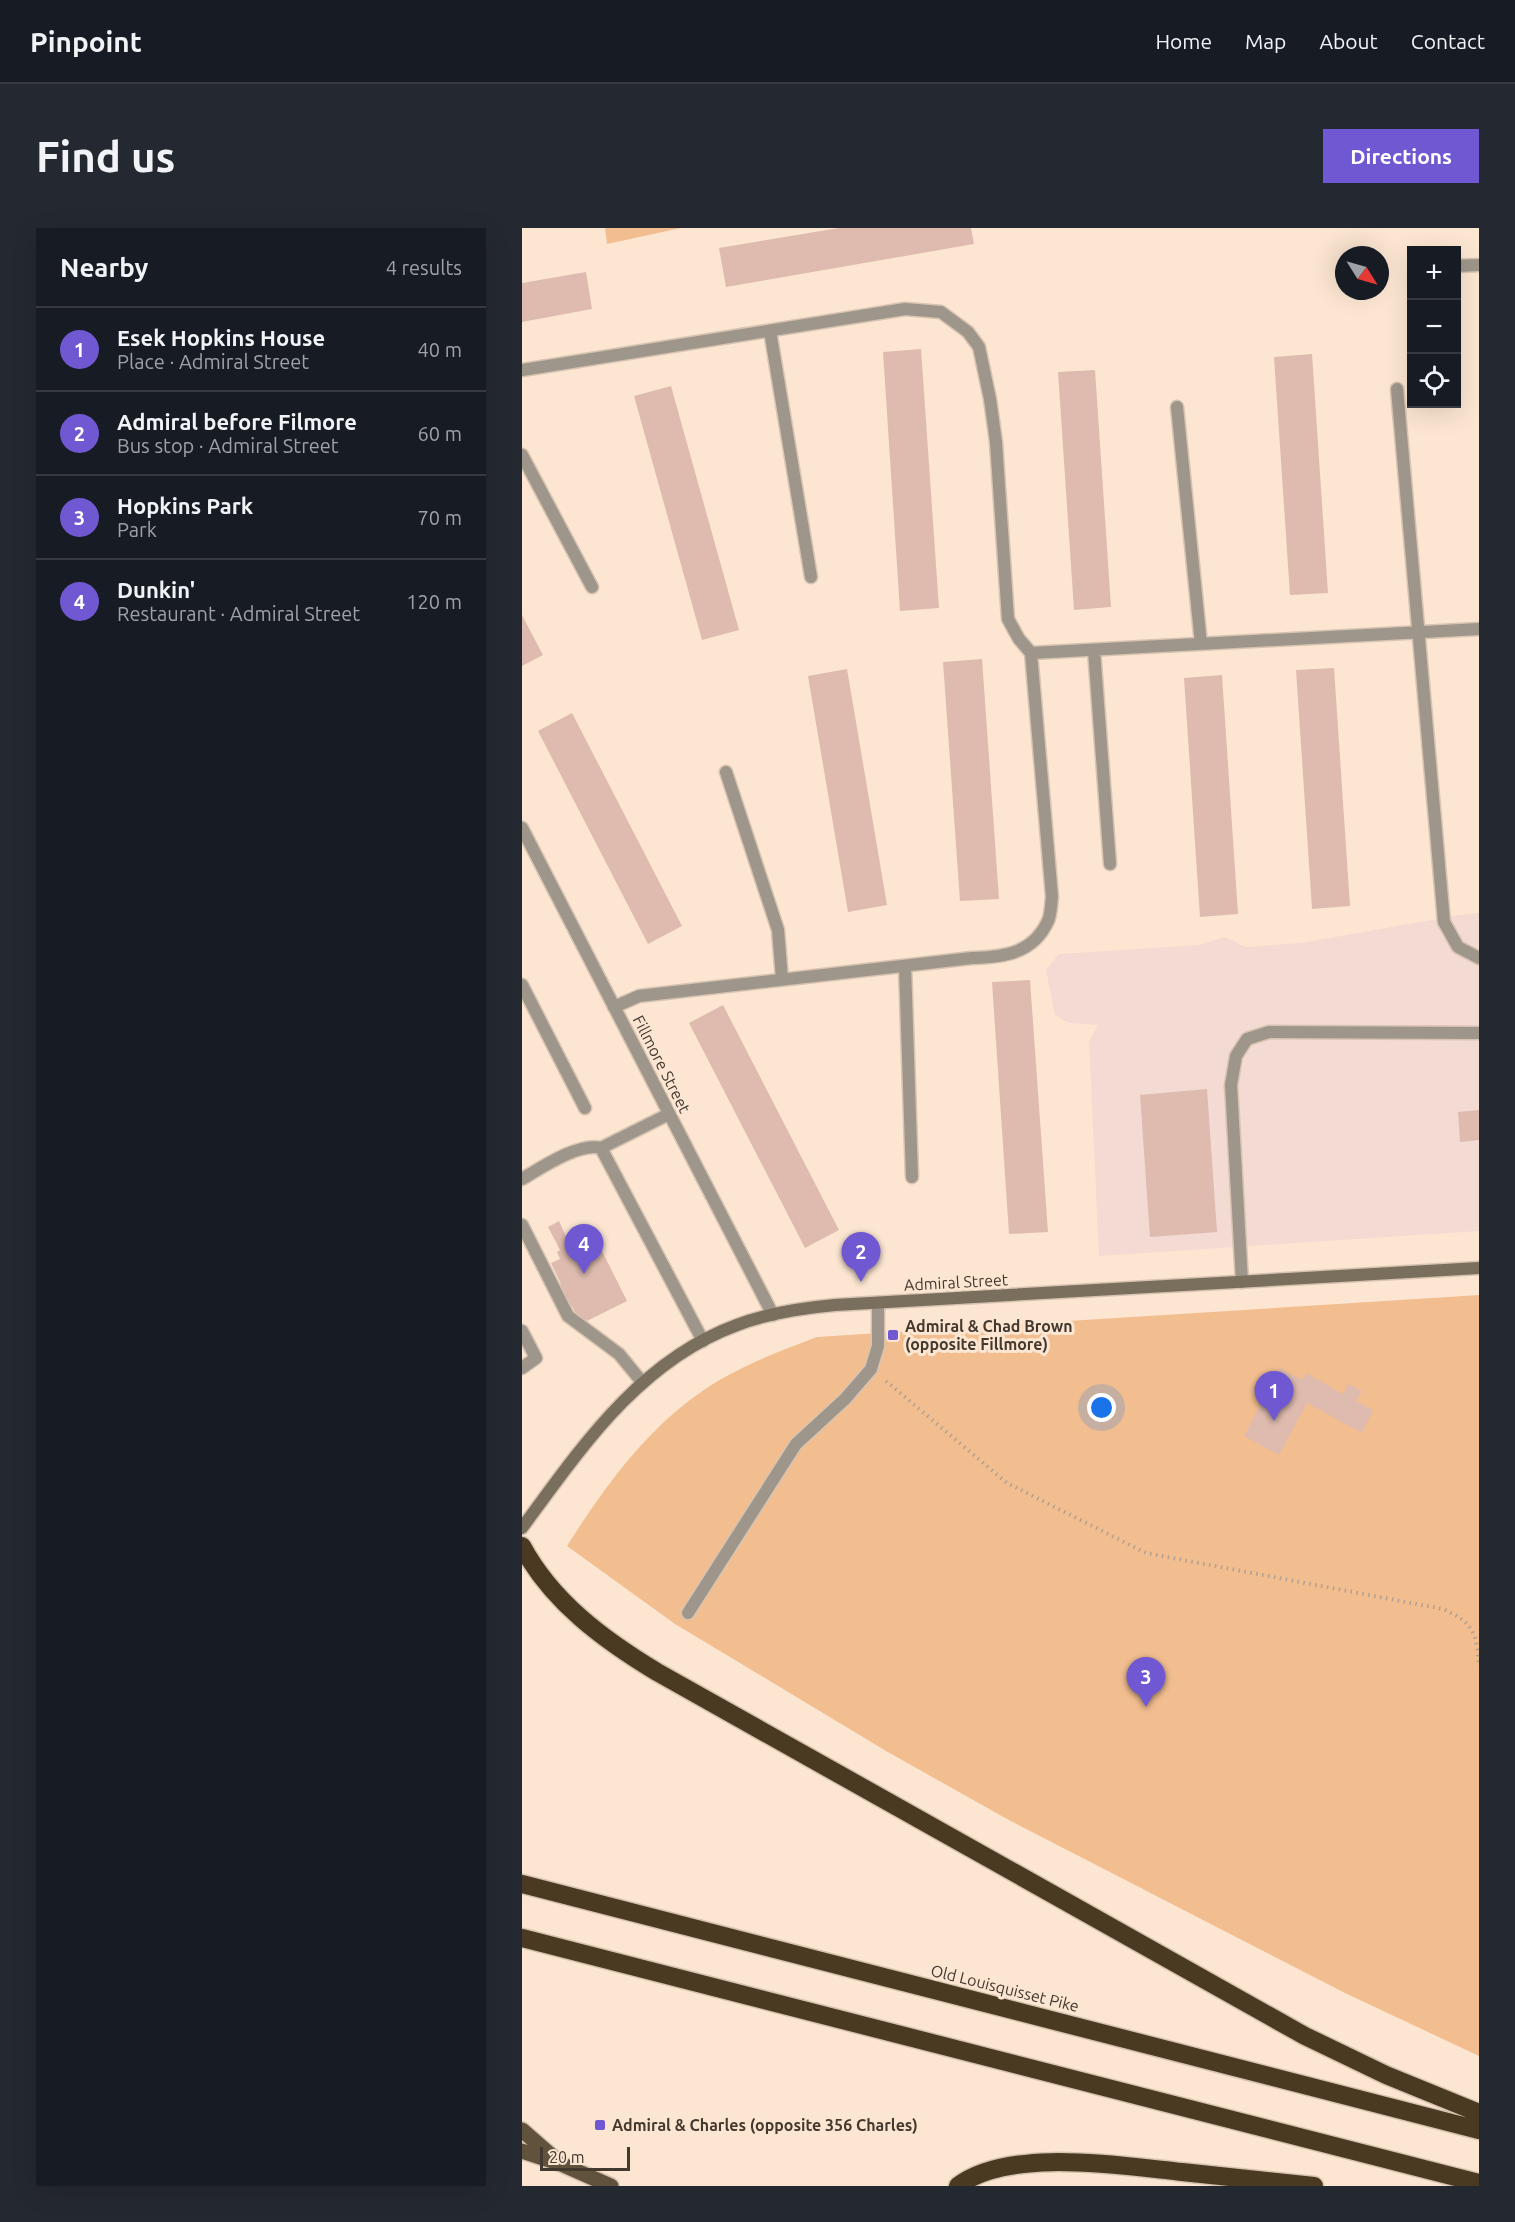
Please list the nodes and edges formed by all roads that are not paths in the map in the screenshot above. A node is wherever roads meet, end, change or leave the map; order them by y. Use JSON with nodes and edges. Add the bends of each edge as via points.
{"nodes":[{"id":1,"x":1479,"y":265,"type":"edge"},
{"id":2,"x":1461,"y":266,"type":"edge"},
{"id":3,"x":770,"y":331,"type":"junction"},
{"id":4,"x":522,"y":370,"type":"edge"},
{"id":5,"x":1397,"y":389,"type":"dead end"},
{"id":6,"x":1177,"y":407,"type":"dead end"},
{"id":7,"x":522,"y":455,"type":"edge"},
{"id":8,"x":811,"y":577,"type":"dead end"},
{"id":9,"x":592,"y":587,"type":"dead end"},
{"id":10,"x":1479,"y":629,"type":"edge"},
{"id":11,"x":1419,"y":632,"type":"junction"},
{"id":12,"x":1201,"y":644,"type":"junction"},
{"id":13,"x":1094,"y":650,"type":"junction"},
{"id":14,"x":1031,"y":653,"type":"junction"},
{"id":15,"x":726,"y":772,"type":"dead end"},
{"id":16,"x":522,"y":828,"type":"edge"},
{"id":17,"x":1110,"y":864,"type":"dead end"},
{"id":18,"x":1479,"y":958,"type":"edge"},
{"id":19,"x":905,"y":966,"type":"junction"},
{"id":20,"x":782,"y":980,"type":"junction"},
{"id":21,"x":522,"y":985,"type":"edge"},
{"id":22,"x":614,"y":1007,"type":"junction"},
{"id":23,"x":1479,"y":1033,"type":"edge"},
{"id":24,"x":585,"y":1108,"type":"dead end"},
{"id":25,"x":669,"y":1114,"type":"junction"},
{"id":26,"x":601,"y":1148,"type":"junction"},
{"id":27,"x":912,"y":1177,"type":"dead end"},
{"id":28,"x":522,"y":1179,"type":"edge"},
{"id":29,"x":522,"y":1225,"type":"edge"},
{"id":30,"x":1479,"y":1268,"type":"edge"},
{"id":31,"x":1242,"y":1282,"type":"junction"},
{"id":32,"x":878,"y":1303,"type":"junction"},
{"id":33,"x":773,"y":1315,"type":"junction"},
{"id":34,"x":522,"y":1331,"type":"edge"},
{"id":35,"x":703,"y":1341,"type":"junction"},
{"id":36,"x":522,"y":1368,"type":"edge"},
{"id":37,"x":642,"y":1382,"type":"junction"},
{"id":38,"x":522,"y":1528,"type":"edge"},
{"id":39,"x":522,"y":1546,"type":"edge"},
{"id":40,"x":688,"y":1612,"type":"dead end"},
{"id":41,"x":522,"y":1884,"type":"edge"},
{"id":42,"x":522,"y":1938,"type":"edge"},
{"id":43,"x":1479,"y":2113,"type":"edge"},
{"id":44,"x":522,"y":2130,"type":"edge"},
{"id":45,"x":1479,"y":2130,"type":"edge"},
{"id":46,"x":522,"y":2151,"type":"edge"},
{"id":47,"x":561,"y":2164,"type":"junction"},
{"id":48,"x":1479,"y":2183,"type":"edge"},
{"id":49,"x":611,"y":2186,"type":"edge"},
{"id":50,"x":958,"y":2186,"type":"edge"},
{"id":51,"x":1314,"y":2186,"type":"edge"}],
"edges":[{"from":1,"to":2,"type":"street"},
{"from":3,"to":4,"type":"street"},
{"from":3,"to":8,"type":"street"},
{"from":3,"to":14,"type":"street","via":[[905,309],[941,312],[968,332],[979,347],[992,410],[1008,619]]},
{"from":5,"to":11,"type":"street"},
{"from":6,"to":12,"type":"street"},
{"from":7,"to":9,"type":"street"},
{"from":10,"to":11,"type":"street"},
{"from":11,"to":12,"type":"street"},
{"from":11,"to":18,"type":"street","via":[[1444,921],[1458,947]]},
{"from":12,"to":13,"type":"street"},
{"from":13,"to":14,"type":"street"},
{"from":13,"to":17,"type":"street"},
{"from":14,"to":19,"type":"street","via":[[1052,897],[1049,920],[1035,939],[1002,957]]},
{"from":15,"to":20,"type":"street","via":[[778,930]]},
{"from":16,"to":22,"type":"street","name":"Fillmore Street"},
{"from":19,"to":20,"type":"street"},
{"from":19,"to":27,"type":"street"},
{"from":20,"to":22,"type":"street","via":[[639,996]]},
{"from":21,"to":24,"type":"street"},
{"from":22,"to":25,"type":"street","name":"Fillmore Street"},
{"from":23,"to":31,"type":"street","via":[[1269,1032],[1247,1039],[1236,1056],[1231,1085]]},
{"from":25,"to":26,"type":"street"},
{"from":25,"to":33,"type":"street","name":"Fillmore Street"},
{"from":26,"to":28,"type":"street","via":[[579,1149]]},
{"from":26,"to":35,"type":"street"},
{"from":29,"to":37,"type":"street","via":[[567,1316],[619,1354]]},
{"from":30,"to":31,"type":"main road","name":"Admiral Street"},
{"from":31,"to":32,"type":"main road","name":"Admiral Street"},
{"from":32,"to":33,"type":"main road","name":"Admiral Street","via":[[815,1307]]},
{"from":32,"to":40,"type":"street","via":[[878,1346],[871,1369],[845,1399],[795,1444]]},
{"from":33,"to":35,"type":"main road","name":"Admiral Street","via":[[736,1325]]},
{"from":34,"to":36,"type":"street","via":[[536,1358]]},
{"from":35,"to":37,"type":"main road","name":"Admiral Street"},
{"from":37,"to":38,"type":"main road","name":"Admiral Street","via":[[593,1433]]},
{"from":39,"to":43,"type":"highway","via":[[548,1584],[586,1623],[657,1672],[1305,2036]]},
{"from":41,"to":45,"type":"highway","name":"Old Louisquisset Pike"},
{"from":42,"to":48,"type":"highway"},
{"from":44,"to":47,"type":"main road"},
{"from":46,"to":47,"type":"main road"},
{"from":47,"to":49,"type":"main road"},
{"from":50,"to":51,"type":"highway","via":[[999,2169],[1064,2162]]}]}
